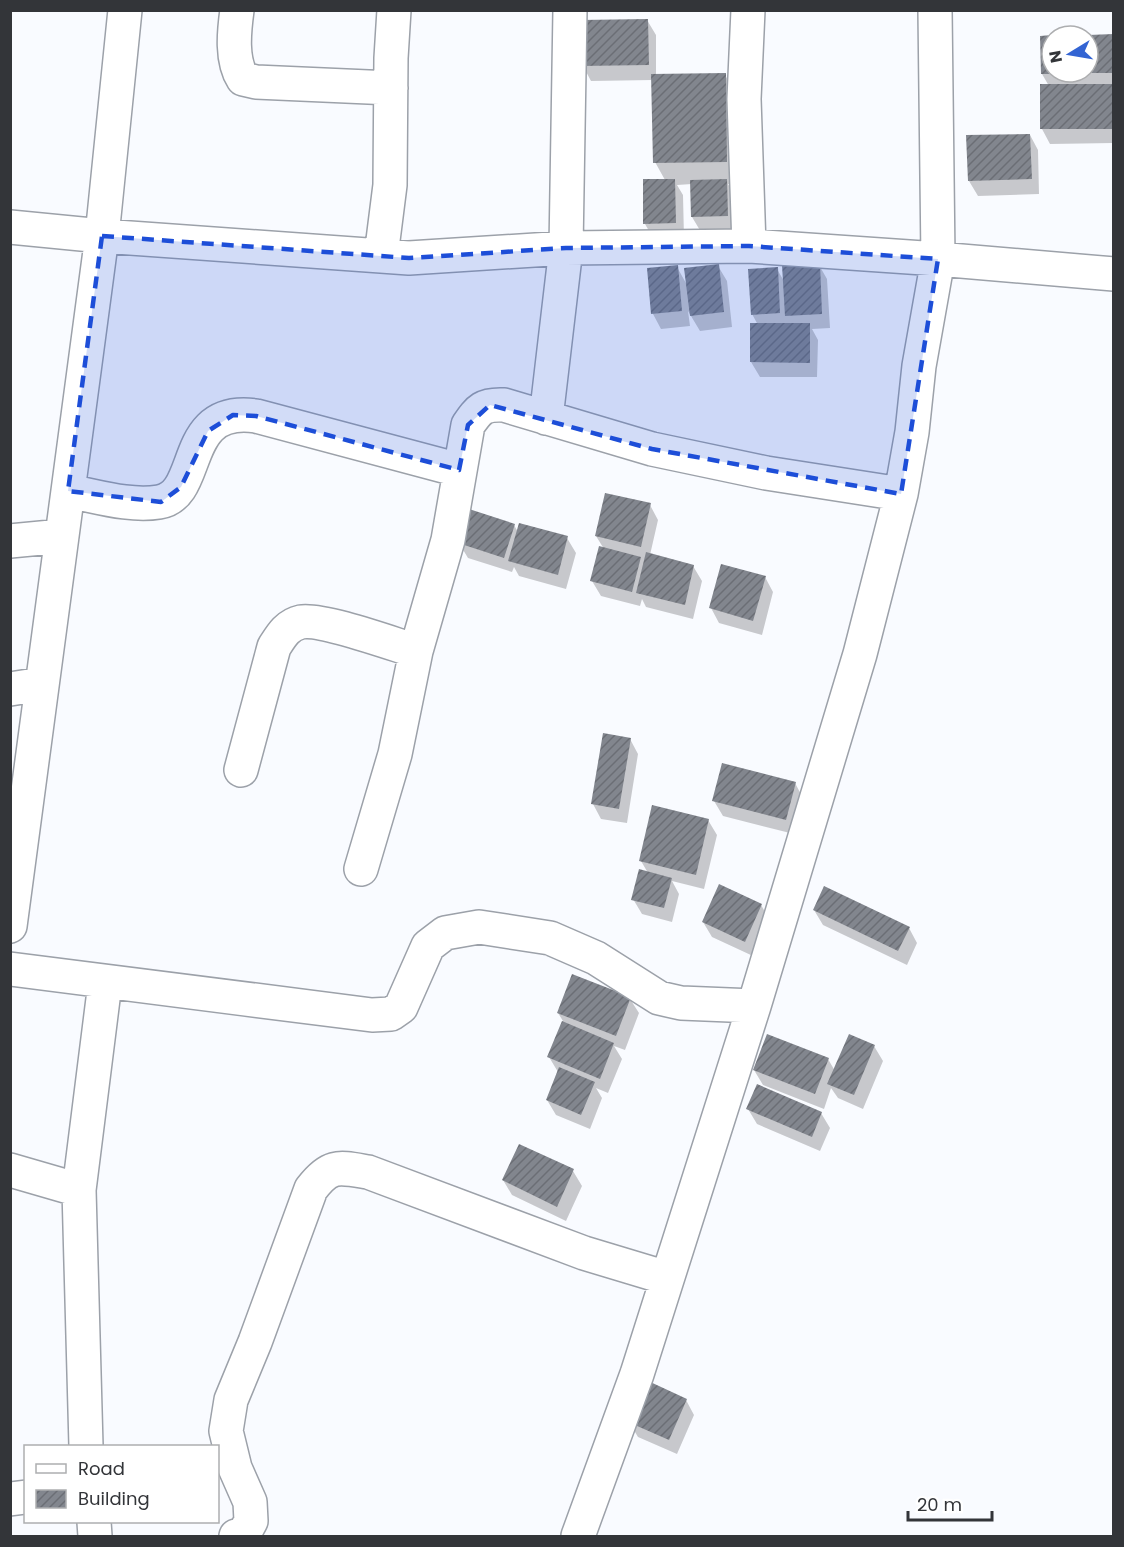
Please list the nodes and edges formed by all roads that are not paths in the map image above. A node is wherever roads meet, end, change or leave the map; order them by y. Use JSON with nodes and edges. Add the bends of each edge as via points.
{"nodes":[{"id":1,"x":125,"y":10,"type":"edge"},
{"id":2,"x":237,"y":10,"type":"edge"},
{"id":3,"x":394,"y":10,"type":"edge"},
{"id":4,"x":570,"y":10,"type":"edge"},
{"id":5,"x":748,"y":10,"type":"edge"},
{"id":6,"x":935,"y":10,"type":"edge"},
{"id":7,"x":391,"y":88,"type":"junction"},
{"id":8,"x":10,"y":226,"type":"edge"},
{"id":9,"x":102,"y":236,"type":"junction"},
{"id":10,"x":749,"y":246,"type":"junction"},
{"id":11,"x":566,"y":248,"type":"junction"},
{"id":12,"x":381,"y":256,"type":"junction"},
{"id":13,"x":938,"y":259,"type":"junction"},
{"id":14,"x":1113,"y":274,"type":"edge"},
{"id":15,"x":546,"y":418,"type":"junction"},
{"id":16,"x":459,"y":470,"type":"junction"},
{"id":17,"x":68,"y":491,"type":"junction"},
{"id":18,"x":901,"y":494,"type":"junction"},
{"id":19,"x":62,"y":536,"type":"junction"},
{"id":20,"x":10,"y":541,"type":"edge"},
{"id":21,"x":416,"y":651,"type":"junction"},
{"id":22,"x":26,"y":687,"type":"edge"},
{"id":23,"x":241,"y":770,"type":"dead end"},
{"id":24,"x":361,"y":869,"type":"dead end"},
{"id":25,"x":10,"y":926,"type":"edge"},
{"id":26,"x":10,"y":969,"type":"edge"},
{"id":27,"x":105,"y":983,"type":"junction"},
{"id":28,"x":754,"y":1006,"type":"junction"},
{"id":29,"x":10,"y":1170,"type":"edge"},
{"id":30,"x":79,"y":1190,"type":"junction"},
{"id":31,"x":667,"y":1278,"type":"junction"},
{"id":32,"x":86,"y":1445,"type":"edge"},
{"id":33,"x":236,"y":1536,"type":"edge"},
{"id":34,"x":578,"y":1536,"type":"edge"}],
"edges":[{"from":1,"to":9,"type":"street"},
{"from":2,"to":7,"type":"street","via":[[237,69],[243,79]]},
{"from":3,"to":7,"type":"street"},
{"from":4,"to":11,"type":"street"},
{"from":5,"to":10,"type":"street","via":[[744,99]]},
{"from":6,"to":13,"type":"street"},
{"from":7,"to":12,"type":"street","via":[[390,185]]},
{"from":8,"to":9,"type":"street"},
{"from":9,"to":12,"type":"street"},
{"from":9,"to":17,"type":"street"},
{"from":10,"to":11,"type":"street"},
{"from":10,"to":13,"type":"street"},
{"from":11,"to":12,"type":"street","via":[[409,258]]},
{"from":11,"to":15,"type":"street"},
{"from":13,"to":14,"type":"street"},
{"from":13,"to":18,"type":"street"},
{"from":15,"to":16,"type":"street","via":[[504,405],[478,410],[468,425]]},
{"from":15,"to":18,"type":"street","via":[[652,449]]},
{"from":16,"to":17,"type":"street","via":[[256,416],[232,415],[219,420],[208,431],[196,448],[181,487],[161,502]]},
{"from":16,"to":21,"type":"street","via":[[448,540]]},
{"from":17,"to":19,"type":"street"},
{"from":18,"to":28,"type":"street","via":[[860,654]]},
{"from":19,"to":20,"type":"street"},
{"from":19,"to":22,"type":"street"},
{"from":21,"to":23,"type":"street","via":[[328,625],[301,622],[284,631],[274,647]]},
{"from":21,"to":24,"type":"street","via":[[395,754]]},
{"from":22,"to":25,"type":"street"},
{"from":26,"to":27,"type":"street"},
{"from":27,"to":28,"type":"street","via":[[372,1015],[391,1014],[401,1007],[428,946],[445,933],[479,927],[550,938],[596,958],[659,998],[681,1003]]},
{"from":27,"to":30,"type":"street"},
{"from":28,"to":31,"type":"street"},
{"from":29,"to":30,"type":"street"},
{"from":30,"to":32,"type":"street"},
{"from":31,"to":33,"type":"street","via":[[584,1253],[368,1173],[342,1168],[323,1174],[311,1189],[231,1400],[226,1431],[235,1468],[250,1502],[251,1521],[244,1534]]},
{"from":31,"to":34,"type":"street","via":[[638,1374]]}]}
